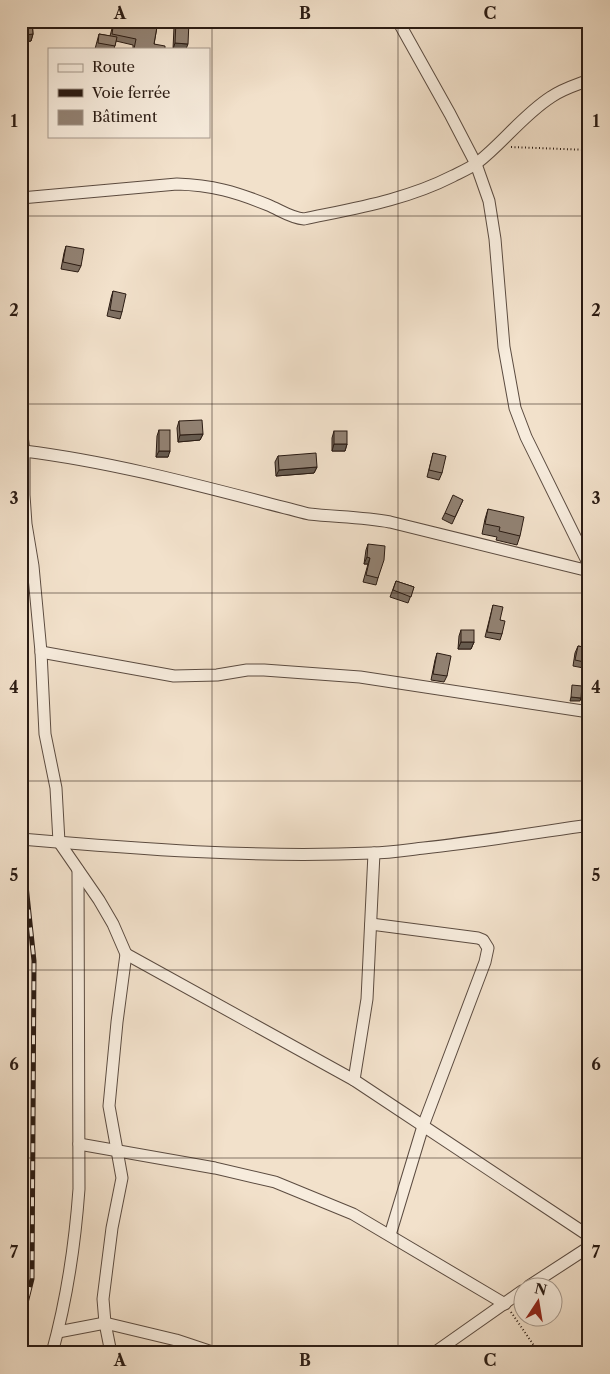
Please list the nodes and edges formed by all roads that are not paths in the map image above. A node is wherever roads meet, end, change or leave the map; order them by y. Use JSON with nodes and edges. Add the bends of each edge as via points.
{"nodes":[{"id":1,"x":398,"y":21,"type":"edge"},
{"id":2,"x":589,"y":80,"type":"edge"},
{"id":3,"x":476,"y":164,"type":"junction"},
{"id":4,"x":21,"y":198,"type":"edge"},
{"id":5,"x":21,"y":428,"type":"edge"},
{"id":6,"x":24,"y":451,"type":"junction"},
{"id":7,"x":589,"y":565,"type":"edge"},
{"id":8,"x":589,"y":572,"type":"edge"},
{"id":9,"x":41,"y":652,"type":"junction"},
{"id":10,"x":589,"y":712,"type":"edge"},
{"id":11,"x":589,"y":824,"type":"edge"},
{"id":12,"x":21,"y":839,"type":"edge"},
{"id":13,"x":59,"y":842,"type":"junction"},
{"id":14,"x":374,"y":853,"type":"junction"},
{"id":15,"x":78,"y":870,"type":"junction"},
{"id":16,"x":371,"y":924,"type":"junction"},
{"id":17,"x":126,"y":954,"type":"junction"},
{"id":18,"x":354,"y":1080,"type":"junction"},
{"id":19,"x":423,"y":1126,"type":"junction"},
{"id":20,"x":79,"y":1144,"type":"junction"},
{"id":21,"x":117,"y":1150,"type":"junction"},
{"id":22,"x":390,"y":1235,"type":"junction"},
{"id":23,"x":589,"y":1236,"type":"edge"},
{"id":24,"x":589,"y":1246,"type":"edge"},
{"id":25,"x":545,"y":1276,"type":"edge"},
{"id":26,"x":512,"y":1299,"type":"edge"},
{"id":27,"x":505,"y":1304,"type":"junction"},
{"id":28,"x":105,"y":1323,"type":"junction"},
{"id":29,"x":58,"y":1332,"type":"junction"},
{"id":30,"x":52,"y":1353,"type":"edge"},
{"id":31,"x":112,"y":1353,"type":"edge"},
{"id":32,"x":216,"y":1353,"type":"edge"},
{"id":33,"x":434,"y":1353,"type":"edge"}],
"edges":[{"from":1,"to":3,"type":"street"},
{"from":2,"to":3,"type":"street","via":[[567,88],[533,110]]},
{"from":3,"to":4,"type":"street","via":[[413,194],[304,219],[296,219],[226,190],[199,185],[177,184]]},
{"from":3,"to":7,"type":"street","via":[[489,201],[504,347],[515,408]]},
{"from":5,"to":6,"type":"street"},
{"from":6,"to":8,"type":"street","via":[[72,457],[309,514],[390,522]]},
{"from":6,"to":9,"type":"street","via":[[26,524]]},
{"from":9,"to":10,"type":"street","via":[[174,676],[217,675],[247,670],[360,676]]},
{"from":9,"to":13,"type":"street","via":[[45,734],[56,788]]},
{"from":11,"to":14,"type":"street","via":[[480,842]]},
{"from":12,"to":13,"type":"street"},
{"from":13,"to":14,"type":"street","via":[[227,853]]},
{"from":13,"to":15,"type":"street"},
{"from":14,"to":16,"type":"street"},
{"from":15,"to":17,"type":"street","via":[[113,924]]},
{"from":15,"to":20,"type":"street"},
{"from":16,"to":18,"type":"street","via":[[367,999]]},
{"from":16,"to":19,"type":"street","via":[[478,938],[488,948]]},
{"from":17,"to":18,"type":"street"},
{"from":17,"to":21,"type":"street","via":[[109,1106]]},
{"from":18,"to":19,"type":"street"},
{"from":19,"to":22,"type":"street"},
{"from":19,"to":23,"type":"street"},
{"from":20,"to":21,"type":"street"},
{"from":20,"to":29,"type":"street","via":[[76,1232]]},
{"from":21,"to":22,"type":"street","via":[[275,1182],[353,1214]]},
{"from":21,"to":28,"type":"street","via":[[122,1178],[103,1299]]},
{"from":22,"to":27,"type":"street"},
{"from":24,"to":25,"type":"street"},
{"from":26,"to":27,"type":"street"},
{"from":27,"to":33,"type":"street"},
{"from":28,"to":29,"type":"street"},
{"from":28,"to":31,"type":"street"},
{"from":28,"to":32,"type":"street"},
{"from":29,"to":30,"type":"street"}]}
